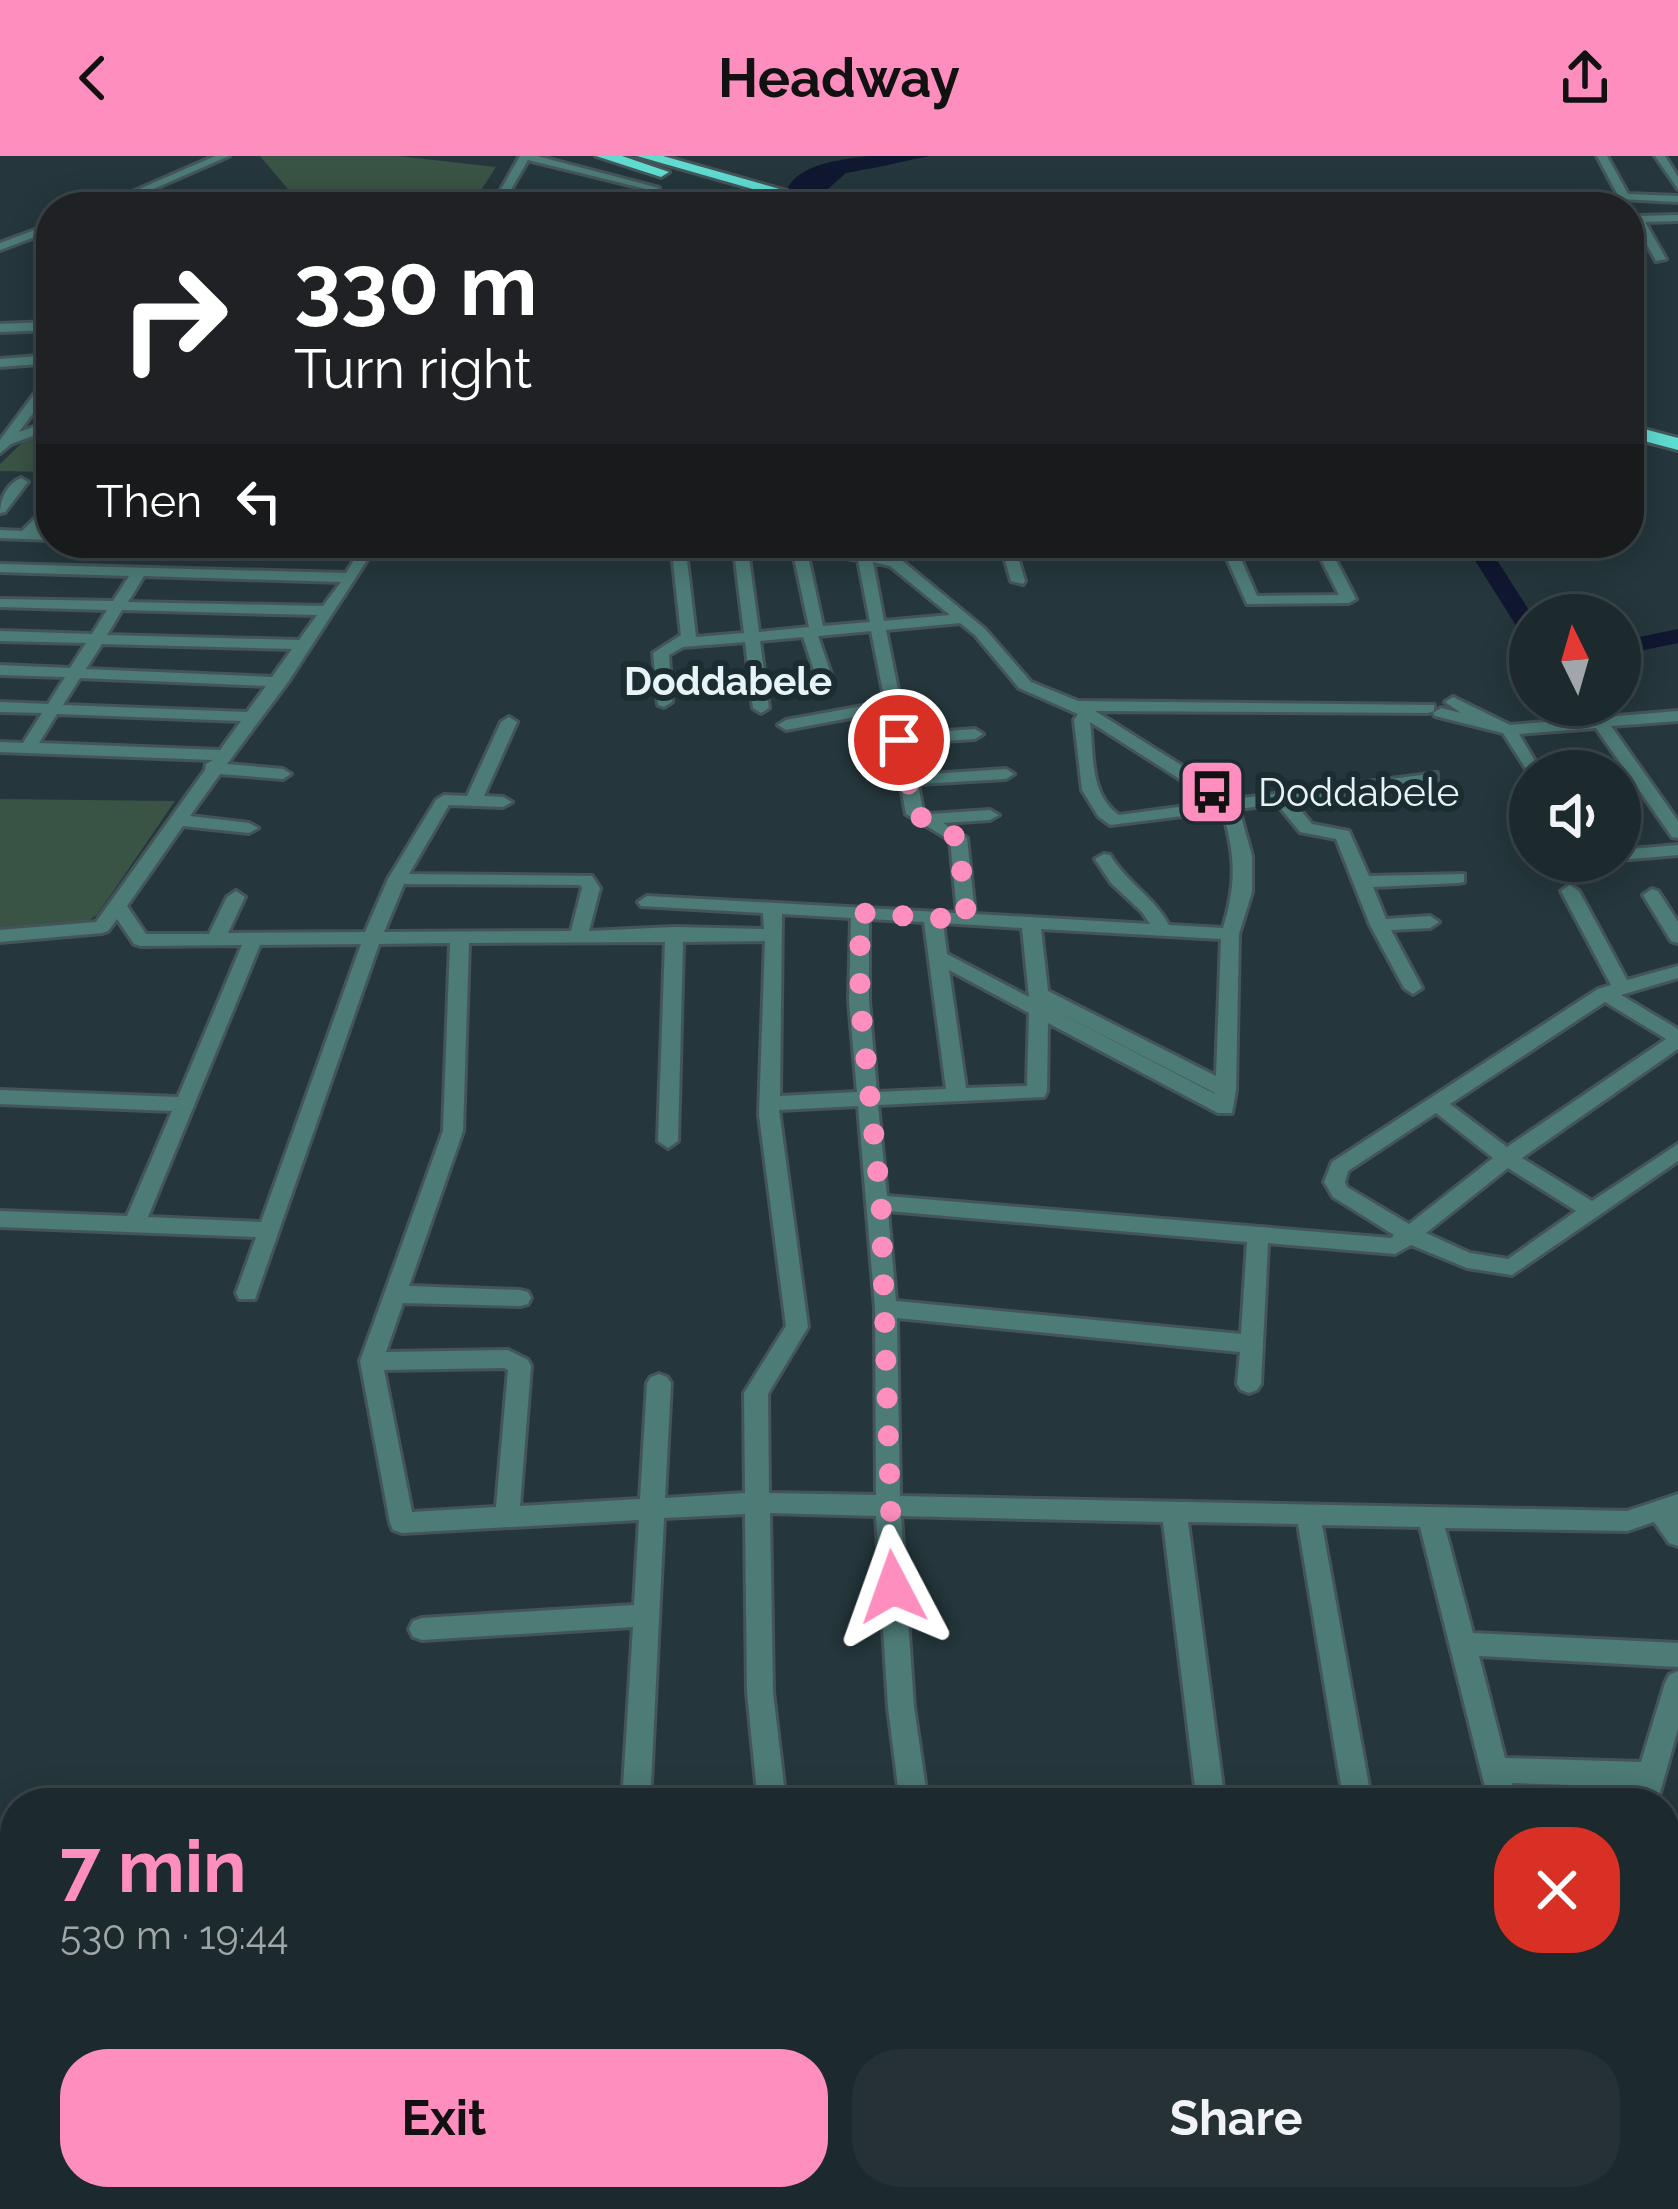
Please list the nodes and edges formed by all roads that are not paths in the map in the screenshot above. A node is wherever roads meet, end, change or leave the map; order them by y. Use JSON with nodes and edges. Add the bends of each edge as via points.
{"nodes":[{"id":1,"x":224,"y":156,"type":"edge"},
{"id":2,"x":527,"y":156,"type":"edge"},
{"id":3,"x":645,"y":156,"type":"edge"},
{"id":4,"x":1602,"y":156,"type":"edge"},
{"id":5,"x":1660,"y":156,"type":"edge"},
{"id":6,"x":600,"y":164,"type":"edge"},
{"id":7,"x":1678,"y":186,"type":"edge"},
{"id":8,"x":653,"y":188,"type":"dead end"},
{"id":9,"x":139,"y":192,"type":"edge"},
{"id":10,"x":505,"y":192,"type":"edge"},
{"id":11,"x":582,"y":192,"type":"edge"},
{"id":12,"x":734,"y":192,"type":"edge"},
{"id":13,"x":777,"y":192,"type":"edge"},
{"id":14,"x":1621,"y":192,"type":"edge"},
{"id":15,"x":1644,"y":198,"type":"edge"},
{"id":16,"x":1678,"y":199,"type":"edge"},
{"id":17,"x":1644,"y":218,"type":"edge"},
{"id":18,"x":1678,"y":218,"type":"edge"},
{"id":19,"x":1644,"y":230,"type":"edge"},
{"id":20,"x":36,"y":233,"type":"edge"},
{"id":21,"x":0,"y":247,"type":"edge"},
{"id":22,"x":1660,"y":259,"type":"dead end"},
{"id":23,"x":7,"y":328,"type":"edge"},
{"id":24,"x":36,"y":346,"type":"edge"},
{"id":25,"x":0,"y":352,"type":"edge"},
{"id":26,"x":36,"y":360,"type":"edge"},
{"id":27,"x":26,"y":361,"type":"junction"},
{"id":28,"x":0,"y":363,"type":"edge"},
{"id":29,"x":36,"y":400,"type":"edge"},
{"id":30,"x":1644,"y":422,"type":"edge"},
{"id":31,"x":1678,"y":430,"type":"edge"},
{"id":32,"x":36,"y":431,"type":"edge"},
{"id":33,"x":1644,"y":435,"type":"edge"},
{"id":34,"x":1678,"y":444,"type":"edge"},
{"id":35,"x":3,"y":445,"type":"edge"},
{"id":36,"x":21,"y":482,"type":"dead end"},
{"id":37,"x":0,"y":508,"type":"edge"},
{"id":38,"x":36,"y":524,"type":"edge"},
{"id":39,"x":0,"y":534,"type":"edge"},
{"id":40,"x":26,"y":535,"type":"junction"},
{"id":41,"x":36,"y":535,"type":"edge"},
{"id":42,"x":363,"y":558,"type":"edge"},
{"id":43,"x":679,"y":558,"type":"edge"},
{"id":44,"x":741,"y":558,"type":"edge"},
{"id":45,"x":794,"y":558,"type":"edge"},
{"id":46,"x":864,"y":558,"type":"edge"},
{"id":47,"x":877,"y":558,"type":"edge"},
{"id":48,"x":1011,"y":558,"type":"edge"},
{"id":49,"x":1233,"y":558,"type":"edge"},
{"id":50,"x":1328,"y":558,"type":"edge"},
{"id":51,"x":0,"y":568,"type":"edge"},
{"id":52,"x":139,"y":572,"type":"junction"},
{"id":53,"x":351,"y":578,"type":"junction"},
{"id":54,"x":1018,"y":581,"type":"dead end"},
{"id":55,"x":0,"y":603,"type":"edge"},
{"id":56,"x":118,"y":606,"type":"junction"},
{"id":57,"x":329,"y":610,"type":"junction"},
{"id":58,"x":965,"y":618,"type":"junction"},
{"id":59,"x":876,"y":627,"type":"junction"},
{"id":60,"x":813,"y":632,"type":"junction"},
{"id":61,"x":0,"y":637,"type":"edge"},
{"id":62,"x":748,"y":638,"type":"junction"},
{"id":63,"x":96,"y":639,"type":"junction"},
{"id":64,"x":685,"y":643,"type":"junction"},
{"id":65,"x":303,"y":645,"type":"junction"},
{"id":66,"x":0,"y":670,"type":"edge"},
{"id":67,"x":76,"y":671,"type":"junction"},
{"id":68,"x":825,"y":680,"type":"dead end"},
{"id":69,"x":280,"y":682,"type":"junction"},
{"id":70,"x":664,"y":702,"type":"dead end"},
{"id":71,"x":892,"y":705,"type":"junction"},
{"id":72,"x":0,"y":707,"type":"edge"},
{"id":73,"x":760,"y":708,"type":"dead end"},
{"id":74,"x":52,"y":709,"type":"junction"},
{"id":75,"x":1081,"y":710,"type":"junction"},
{"id":76,"x":1678,"y":716,"type":"edge"},
{"id":77,"x":254,"y":718,"type":"junction"},
{"id":78,"x":1641,"y":719,"type":"edge"},
{"id":79,"x":509,"y":722,"type":"dead end"},
{"id":80,"x":786,"y":725,"type":"dead end"},
{"id":81,"x":1535,"y":726,"type":"edge"},
{"id":82,"x":1603,"y":726,"type":"edge"},
{"id":83,"x":1503,"y":728,"type":"junction"},
{"id":84,"x":975,"y":734,"type":"dead end"},
{"id":85,"x":899,"y":740,"type":"junction"},
{"id":86,"x":0,"y":747,"type":"edge"},
{"id":87,"x":28,"y":748,"type":"junction"},
{"id":88,"x":1518,"y":750,"type":"edge"},
{"id":89,"x":216,"y":761,"type":"junction"},
{"id":90,"x":283,"y":774,"type":"dead end"},
{"id":91,"x":1006,"y":774,"type":"dead end"},
{"id":92,"x":1431,"y":777,"type":"dead end"},
{"id":93,"x":908,"y":780,"type":"junction"},
{"id":94,"x":1281,"y":797,"type":"junction"},
{"id":95,"x":474,"y":800,"type":"junction"},
{"id":96,"x":503,"y":802,"type":"dead end"},
{"id":97,"x":1229,"y":803,"type":"junction"},
{"id":98,"x":989,"y":815,"type":"dead end"},
{"id":99,"x":920,"y":818,"type":"junction"},
{"id":100,"x":176,"y":820,"type":"junction"},
{"id":101,"x":249,"y":828,"type":"dead end"},
{"id":102,"x":1678,"y":833,"type":"edge"},
{"id":103,"x":1678,"y":850,"type":"edge"},
{"id":104,"x":1641,"y":853,"type":"edge"},
{"id":105,"x":1104,"y":860,"type":"dead end"},
{"id":106,"x":1458,"y":878,"type":"dead end"},
{"id":107,"x":397,"y":879,"type":"junction"},
{"id":108,"x":1362,"y":882,"type":"junction"},
{"id":109,"x":1570,"y":891,"type":"dead end"},
{"id":110,"x":1652,"y":895,"type":"dead end"},
{"id":111,"x":236,"y":897,"type":"dead end"},
{"id":112,"x":647,"y":902,"type":"dead end"},
{"id":113,"x":117,"y":905,"type":"junction"},
{"id":114,"x":772,"y":908,"type":"junction"},
{"id":115,"x":860,"y":913,"type":"junction"},
{"id":116,"x":934,"y":919,"type":"junction"},
{"id":117,"x":967,"y":920,"type":"junction"},
{"id":118,"x":1430,"y":922,"type":"dead end"},
{"id":119,"x":1031,"y":924,"type":"junction"},
{"id":120,"x":1379,"y":925,"type":"junction"},
{"id":121,"x":1162,"y":928,"type":"junction"},
{"id":122,"x":674,"y":933,"type":"junction"},
{"id":123,"x":580,"y":934,"type":"junction"},
{"id":124,"x":774,"y":934,"type":"junction"},
{"id":125,"x":1230,"y":934,"type":"junction"},
{"id":126,"x":460,"y":935,"type":"junction"},
{"id":127,"x":0,"y":936,"type":"edge"},
{"id":128,"x":373,"y":936,"type":"junction"},
{"id":129,"x":254,"y":938,"type":"junction"},
{"id":130,"x":1678,"y":938,"type":"edge"},
{"id":131,"x":215,"y":939,"type":"junction"},
{"id":132,"x":939,"y":957,"type":"junction"},
{"id":133,"x":1678,"y":972,"type":"edge"},
{"id":134,"x":1413,"y":988,"type":"dead end"},
{"id":135,"x":1612,"y":988,"type":"junction"},
{"id":136,"x":1039,"y":1004,"type":"junction"},
{"id":137,"x":1678,"y":1039,"type":"edge"},
{"id":138,"x":0,"y":1097,"type":"edge"},
{"id":139,"x":957,"y":1097,"type":"junction"},
{"id":140,"x":867,"y":1098,"type":"junction"},
{"id":141,"x":770,"y":1103,"type":"junction"},
{"id":142,"x":1437,"y":1104,"type":"junction"},
{"id":143,"x":184,"y":1105,"type":"junction"},
{"id":144,"x":668,"y":1141,"type":"dead end"},
{"id":145,"x":1678,"y":1151,"type":"edge"},
{"id":146,"x":1507,"y":1158,"type":"junction"},
{"id":147,"x":881,"y":1203,"type":"junction"},
{"id":148,"x":1592,"y":1211,"type":"junction"},
{"id":149,"x":0,"y":1220,"type":"edge"},
{"id":150,"x":134,"y":1225,"type":"junction"},
{"id":151,"x":269,"y":1230,"type":"junction"},
{"id":152,"x":1410,"y":1233,"type":"junction"},
{"id":153,"x":1258,"y":1238,"type":"junction"},
{"id":154,"x":247,"y":1293,"type":"dead end"},
{"id":155,"x":394,"y":1294,"type":"junction"},
{"id":156,"x":520,"y":1298,"type":"dead end"},
{"id":157,"x":886,"y":1308,"type":"junction"},
{"id":158,"x":1248,"y":1344,"type":"junction"},
{"id":159,"x":370,"y":1360,"type":"junction"},
{"id":160,"x":659,"y":1383,"type":"dead end"},
{"id":161,"x":1249,"y":1384,"type":"dead end"},
{"id":162,"x":758,"y":1503,"type":"junction"},
{"id":163,"x":1669,"y":1507,"type":"edge"},
{"id":164,"x":887,"y":1508,"type":"junction"},
{"id":165,"x":651,"y":1510,"type":"junction"},
{"id":166,"x":1174,"y":1510,"type":"junction"},
{"id":167,"x":1308,"y":1513,"type":"junction"},
{"id":168,"x":1430,"y":1516,"type":"junction"},
{"id":169,"x":508,"y":1519,"type":"junction"},
{"id":170,"x":1678,"y":1536,"type":"edge"},
{"id":171,"x":646,"y":1615,"type":"junction"},
{"id":172,"x":422,"y":1629,"type":"dead end"},
{"id":173,"x":1464,"y":1644,"type":"junction"},
{"id":174,"x":1678,"y":1655,"type":"edge"},
{"id":175,"x":1678,"y":1683,"type":"edge"},
{"id":176,"x":1495,"y":1770,"type":"junction"},
{"id":177,"x":1650,"y":1775,"type":"junction"},
{"id":178,"x":637,"y":1788,"type":"edge"},
{"id":179,"x":770,"y":1788,"type":"edge"},
{"id":180,"x":912,"y":1788,"type":"edge"},
{"id":181,"x":1208,"y":1788,"type":"edge"},
{"id":182,"x":1355,"y":1788,"type":"edge"},
{"id":183,"x":1499,"y":1788,"type":"edge"},
{"id":184,"x":1647,"y":1788,"type":"edge"}],
"edges":[{"from":1,"to":9,"type":"street"},
{"from":2,"to":6,"type":"street"},
{"from":2,"to":10,"type":"street"},
{"from":3,"to":13,"type":"highway"},
{"from":4,"to":14,"type":"street"},
{"from":5,"to":7,"type":"street"},
{"from":6,"to":8,"type":"street"},
{"from":6,"to":11,"type":"street"},
{"from":6,"to":12,"type":"highway"},
{"from":15,"to":16,"type":"street"},
{"from":17,"to":18,"type":"street"},
{"from":19,"to":22,"type":"street"},
{"from":20,"to":21,"type":"street"},
{"from":23,"to":25,"type":"street"},
{"from":24,"to":27,"type":"street"},
{"from":26,"to":27,"type":"street"},
{"from":27,"to":28,"type":"street"},
{"from":29,"to":35,"type":"street"},
{"from":30,"to":31,"type":"highway"},
{"from":32,"to":35,"type":"street"},
{"from":33,"to":34,"type":"highway"},
{"from":36,"to":37,"type":"street"},
{"from":38,"to":40,"type":"street"},
{"from":39,"to":40,"type":"street"},
{"from":40,"to":41,"type":"street"},
{"from":42,"to":53,"type":"street"},
{"from":43,"to":64,"type":"street"},
{"from":44,"to":62,"type":"street"},
{"from":45,"to":60,"type":"street"},
{"from":46,"to":59,"type":"street"},
{"from":47,"to":58,"type":"street","via":[[895,562]]},
{"from":48,"to":54,"type":"street"},
{"from":49,"to":50,"type":"street","via":[[1252,601],[1349,599]]},
{"from":51,"to":52,"type":"street"},
{"from":52,"to":53,"type":"street"},
{"from":52,"to":56,"type":"street"},
{"from":53,"to":57,"type":"street"},
{"from":55,"to":56,"type":"street"},
{"from":56,"to":57,"type":"street"},
{"from":56,"to":63,"type":"street"},
{"from":57,"to":65,"type":"street"},
{"from":58,"to":59,"type":"street"},
{"from":58,"to":75,"type":"street","via":[[1025,686]]},
{"from":59,"to":60,"type":"street"},
{"from":59,"to":71,"type":"street"},
{"from":60,"to":62,"type":"street"},
{"from":60,"to":68,"type":"street"},
{"from":61,"to":63,"type":"street"},
{"from":62,"to":64,"type":"street"},
{"from":62,"to":73,"type":"street"},
{"from":63,"to":65,"type":"street"},
{"from":63,"to":67,"type":"street"},
{"from":64,"to":70,"type":"street","via":[[661,653]]},
{"from":65,"to":69,"type":"street"},
{"from":66,"to":67,"type":"street"},
{"from":67,"to":69,"type":"street"},
{"from":67,"to":74,"type":"street"},
{"from":69,"to":77,"type":"street"},
{"from":71,"to":80,"type":"street"},
{"from":71,"to":85,"type":"street"},
{"from":72,"to":74,"type":"street"},
{"from":74,"to":77,"type":"street"},
{"from":74,"to":87,"type":"street"},
{"from":75,"to":83,"type":"street","via":[[1441,708]]},
{"from":75,"to":97,"type":"street"},
{"from":75,"to":97,"type":"street","via":[[1083,773],[1112,821]]},
{"from":76,"to":78,"type":"street"},
{"from":77,"to":89,"type":"street"},
{"from":79,"to":95,"type":"street"},
{"from":81,"to":83,"type":"street"},
{"from":82,"to":102,"type":"street"},
{"from":83,"to":88,"type":"street"},
{"from":84,"to":85,"type":"street"},
{"from":85,"to":93,"type":"street"},
{"from":86,"to":87,"type":"street"},
{"from":87,"to":89,"type":"street"},
{"from":89,"to":90,"type":"street"},
{"from":89,"to":100,"type":"street"},
{"from":91,"to":93,"type":"street"},
{"from":92,"to":94,"type":"street"},
{"from":93,"to":99,"type":"street"},
{"from":94,"to":97,"type":"street"},
{"from":94,"to":108,"type":"street","via":[[1306,828],[1343,835]]},
{"from":95,"to":96,"type":"street"},
{"from":95,"to":107,"type":"street","via":[[444,800]]},
{"from":97,"to":125,"type":"street","via":[[1243,862]]},
{"from":98,"to":99,"type":"street"},
{"from":99,"to":117,"type":"street","via":[[958,838]]},
{"from":100,"to":101,"type":"street"},
{"from":100,"to":113,"type":"street"},
{"from":103,"to":104,"type":"street"},
{"from":105,"to":121,"type":"street","via":[[1117,882],[1151,903]]},
{"from":106,"to":108,"type":"street"},
{"from":107,"to":123,"type":"street","via":[[586,880]]},
{"from":107,"to":128,"type":"street"},
{"from":108,"to":120,"type":"street"},
{"from":109,"to":135,"type":"street"},
{"from":110,"to":130,"type":"street"},
{"from":111,"to":131,"type":"street"},
{"from":112,"to":114,"type":"street"},
{"from":113,"to":127,"type":"street","via":[[103,927]]},
{"from":113,"to":131,"type":"street","via":[[141,940]]},
{"from":114,"to":115,"type":"street"},
{"from":114,"to":124,"type":"street"},
{"from":115,"to":116,"type":"street"},
{"from":115,"to":140,"type":"street"},
{"from":116,"to":117,"type":"street"},
{"from":116,"to":132,"type":"street"},
{"from":117,"to":119,"type":"street"},
{"from":118,"to":120,"type":"street"},
{"from":119,"to":121,"type":"street"},
{"from":119,"to":136,"type":"street"},
{"from":120,"to":134,"type":"street"},
{"from":121,"to":125,"type":"street"},
{"from":122,"to":123,"type":"street"},
{"from":122,"to":124,"type":"street"},
{"from":122,"to":144,"type":"street"},
{"from":123,"to":126,"type":"street"},
{"from":124,"to":141,"type":"street"},
{"from":125,"to":136,"type":"street","via":[[1226,1090]]},
{"from":126,"to":128,"type":"street"},
{"from":126,"to":155,"type":"street","via":[[453,1130]]},
{"from":128,"to":129,"type":"street"},
{"from":128,"to":151,"type":"street"},
{"from":129,"to":131,"type":"street"},
{"from":129,"to":143,"type":"street"},
{"from":132,"to":136,"type":"street"},
{"from":132,"to":139,"type":"street"},
{"from":133,"to":135,"type":"street"},
{"from":135,"to":137,"type":"street"},
{"from":135,"to":142,"type":"street"},
{"from":136,"to":139,"type":"street","via":[[1037,1092]]},
{"from":137,"to":146,"type":"street"},
{"from":138,"to":143,"type":"street"},
{"from":139,"to":140,"type":"street"},
{"from":140,"to":141,"type":"street"},
{"from":140,"to":147,"type":"street"},
{"from":141,"to":162,"type":"street","via":[[797,1327],[756,1393]]},
{"from":142,"to":146,"type":"street"},
{"from":142,"to":152,"type":"street","via":[[1334,1178],[1340,1192]]},
{"from":143,"to":150,"type":"street"},
{"from":145,"to":148,"type":"street"},
{"from":146,"to":148,"type":"street"},
{"from":146,"to":152,"type":"street"},
{"from":147,"to":153,"type":"street"},
{"from":147,"to":157,"type":"street"},
{"from":148,"to":152,"type":"street","via":[[1512,1267],[1474,1262]]},
{"from":149,"to":150,"type":"street"},
{"from":150,"to":151,"type":"street"},
{"from":151,"to":154,"type":"street"},
{"from":152,"to":153,"type":"street","via":[[1379,1248]]},
{"from":153,"to":158,"type":"street"},
{"from":155,"to":156,"type":"street"},
{"from":155,"to":159,"type":"street"},
{"from":157,"to":158,"type":"street"},
{"from":157,"to":164,"type":"street"},
{"from":158,"to":161,"type":"street"},
{"from":159,"to":169,"type":"street","via":[[402,1523]]},
{"from":159,"to":169,"type":"street","via":[[494,1358],[520,1366]]},
{"from":160,"to":165,"type":"street"},
{"from":162,"to":164,"type":"street"},
{"from":162,"to":165,"type":"street"},
{"from":162,"to":179,"type":"street","via":[[760,1692]]},
{"from":163,"to":168,"type":"street","via":[[1627,1521]]},
{"from":163,"to":170,"type":"street"},
{"from":164,"to":166,"type":"street"},
{"from":164,"to":180,"type":"street"},
{"from":165,"to":169,"type":"street"},
{"from":165,"to":171,"type":"street"},
{"from":166,"to":167,"type":"street"},
{"from":166,"to":181,"type":"street"},
{"from":167,"to":168,"type":"street"},
{"from":167,"to":182,"type":"street"},
{"from":168,"to":173,"type":"street"},
{"from":171,"to":172,"type":"street"},
{"from":171,"to":178,"type":"street"},
{"from":173,"to":174,"type":"street"},
{"from":173,"to":176,"type":"street"},
{"from":175,"to":177,"type":"street"},
{"from":176,"to":177,"type":"street"},
{"from":176,"to":183,"type":"street"},
{"from":177,"to":184,"type":"street"}]}
